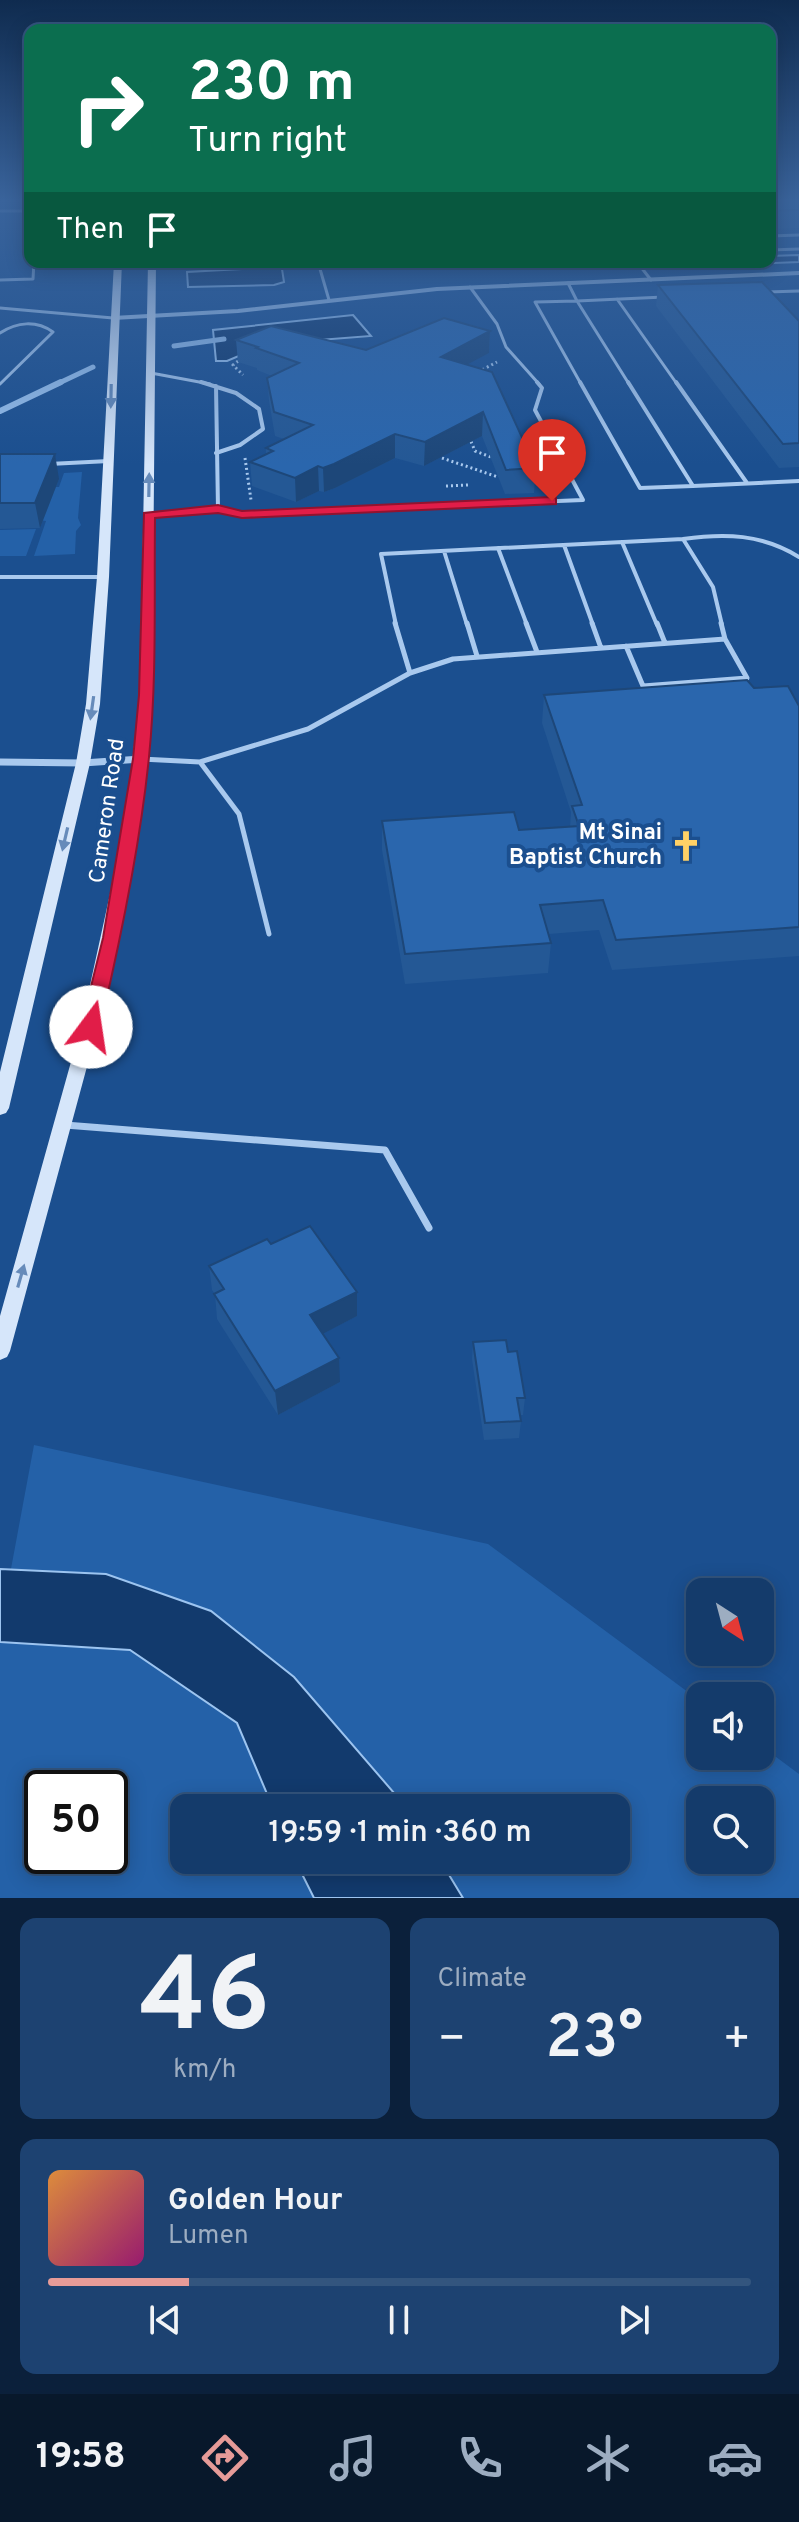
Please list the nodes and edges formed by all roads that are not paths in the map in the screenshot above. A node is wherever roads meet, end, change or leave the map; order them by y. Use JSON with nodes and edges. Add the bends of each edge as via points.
{"nodes":[{"id":1,"x":470,"y":287,"type":"edge"},
{"id":2,"x":116,"y":288,"type":"edge"},
{"id":3,"x":152,"y":288,"type":"edge"},
{"id":4,"x":325,"y":288,"type":"edge"},
{"id":5,"x":464,"y":288,"type":"edge"},
{"id":6,"x":570,"y":288,"type":"edge"},
{"id":7,"x":799,"y":291,"type":"edge"},
{"id":8,"x":756,"y":293,"type":"edge"},
{"id":9,"x":679,"y":296,"type":"edge"},
{"id":10,"x":617,"y":299,"type":"junction"},
{"id":11,"x":329,"y":300,"type":"junction"},
{"id":12,"x":577,"y":301,"type":"junction"},
{"id":13,"x":0,"y":308,"type":"edge"},
{"id":14,"x":42,"y":312,"type":"junction"},
{"id":15,"x":152,"y":316,"type":"junction"},
{"id":16,"x":113,"y":318,"type":"junction"},
{"id":17,"x":29,"y":323,"type":"junction"},
{"id":18,"x":0,"y":333,"type":"edge"},
{"id":19,"x":151,"y":373,"type":"junction"},
{"id":20,"x":0,"y":384,"type":"edge"},
{"id":21,"x":216,"y":386,"type":"junction"},
{"id":22,"x":216,"y":453,"type":"junction"},
{"id":23,"x":109,"y":461,"type":"junction"},
{"id":24,"x":45,"y":464,"type":"edge"},
{"id":25,"x":799,"y":481,"type":"edge"},
{"id":26,"x":747,"y":483,"type":"junction"},
{"id":27,"x":693,"y":486,"type":"junction"},
{"id":28,"x":218,"y":509,"type":"junction"},
{"id":29,"x":149,"y":515,"type":"junction"},
{"id":30,"x":683,"y":539,"type":"junction"},
{"id":31,"x":622,"y":542,"type":"junction"},
{"id":32,"x":564,"y":545,"type":"junction"},
{"id":33,"x":498,"y":548,"type":"junction"},
{"id":34,"x":444,"y":551,"type":"junction"},
{"id":35,"x":799,"y":557,"type":"edge"},
{"id":36,"x":0,"y":577,"type":"edge"},
{"id":37,"x":103,"y":577,"type":"junction"},
{"id":38,"x":725,"y":639,"type":"junction"},
{"id":39,"x":665,"y":643,"type":"junction"},
{"id":40,"x":626,"y":646,"type":"junction"},
{"id":41,"x":601,"y":648,"type":"junction"},
{"id":42,"x":537,"y":652,"type":"junction"},
{"id":43,"x":477,"y":656,"type":"junction"},
{"id":44,"x":410,"y":673,"type":"junction"},
{"id":45,"x":141,"y":759,"type":"junction"},
{"id":46,"x":0,"y":762,"type":"edge"},
{"id":47,"x":200,"y":762,"type":"junction"},
{"id":48,"x":83,"y":763,"type":"junction"},
{"id":49,"x":269,"y":934,"type":"dead end"},
{"id":50,"x":0,"y":1108,"type":"edge"},
{"id":51,"x":65,"y":1125,"type":"junction"},
{"id":52,"x":429,"y":1228,"type":"dead end"},
{"id":53,"x":0,"y":1351,"type":"edge"}],
"edges":[{"from":1,"to":28,"type":"lane","via":[[497,324],[506,347],[542,388],[535,410],[583,500],[242,514]]},
{"from":2,"to":16,"type":"main road","name":"Cameron Road"},
{"from":3,"to":15,"type":"main road","name":"Cameron Road"},
{"from":4,"to":11,"type":"lane"},
{"from":5,"to":11,"type":"street"},
{"from":6,"to":12,"type":"lane"},
{"from":7,"to":8,"type":"lane"},
{"from":9,"to":10,"type":"lane"},
{"from":10,"to":12,"type":"lane"},
{"from":10,"to":26,"type":"lane"},
{"from":11,"to":15,"type":"street"},
{"from":12,"to":27,"type":"lane"},
{"from":12,"to":27,"type":"lane","via":[[535,302],[640,488]]},
{"from":13,"to":14,"type":"lane"},
{"from":14,"to":16,"type":"lane"},
{"from":14,"to":17,"type":"lane"},
{"from":15,"to":16,"type":"street"},
{"from":15,"to":19,"type":"main road","name":"Cameron Road"},
{"from":16,"to":23,"type":"main road","name":"Cameron Road","one_way":true},
{"from":17,"to":18,"type":"lane"},
{"from":17,"to":20,"type":"lane","via":[[53,332]]},
{"from":19,"to":21,"type":"lane"},
{"from":29,"to":19,"type":"main road","name":"Cameron Road","one_way":true},
{"from":21,"to":22,"type":"lane"},
{"from":21,"to":22,"type":"lane","via":[[254,404],[263,429]]},
{"from":22,"to":28,"type":"lane"},
{"from":23,"to":24,"type":"lane"},
{"from":23,"to":37,"type":"main road","name":"Cameron Road"},
{"from":25,"to":26,"type":"lane"},
{"from":26,"to":27,"type":"lane"},
{"from":28,"to":29,"type":"lane"},
{"from":29,"to":45,"type":"main road","name":"Cameron Road"},
{"from":30,"to":31,"type":"lane"},
{"from":30,"to":35,"type":"lane","via":[[724,532],[749,535],[784,546]]},
{"from":30,"to":38,"type":"lane","via":[[713,587]]},
{"from":31,"to":32,"type":"lane"},
{"from":31,"to":39,"type":"lane"},
{"from":32,"to":33,"type":"lane"},
{"from":32,"to":41,"type":"lane"},
{"from":33,"to":34,"type":"lane"},
{"from":33,"to":42,"type":"lane"},
{"from":34,"to":43,"type":"lane"},
{"from":34,"to":44,"type":"lane","via":[[381,554]]},
{"from":36,"to":37,"type":"lane"},
{"from":37,"to":48,"type":"main road","name":"Cameron Road","one_way":true},
{"from":38,"to":39,"type":"lane"},
{"from":38,"to":40,"type":"lane","via":[[747,678],[643,686]]},
{"from":39,"to":40,"type":"lane"},
{"from":40,"to":41,"type":"lane"},
{"from":41,"to":42,"type":"lane"},
{"from":42,"to":43,"type":"lane"},
{"from":43,"to":44,"type":"lane"},
{"from":44,"to":47,"type":"lane","via":[[308,729]]},
{"from":45,"to":47,"type":"lane"},
{"from":45,"to":48,"type":"street"},
{"from":45,"to":51,"type":"main road","name":"Cameron Road","via":[[112,938]]},
{"from":46,"to":48,"type":"street"},
{"from":47,"to":49,"type":"lane","via":[[239,814]]},
{"from":48,"to":50,"type":"main road","name":"Cameron Road","one_way":true},
{"from":51,"to":52,"type":"lane","via":[[385,1150]]},
{"from":53,"to":51,"type":"main road","name":"Cameron Road","one_way":true}]}
